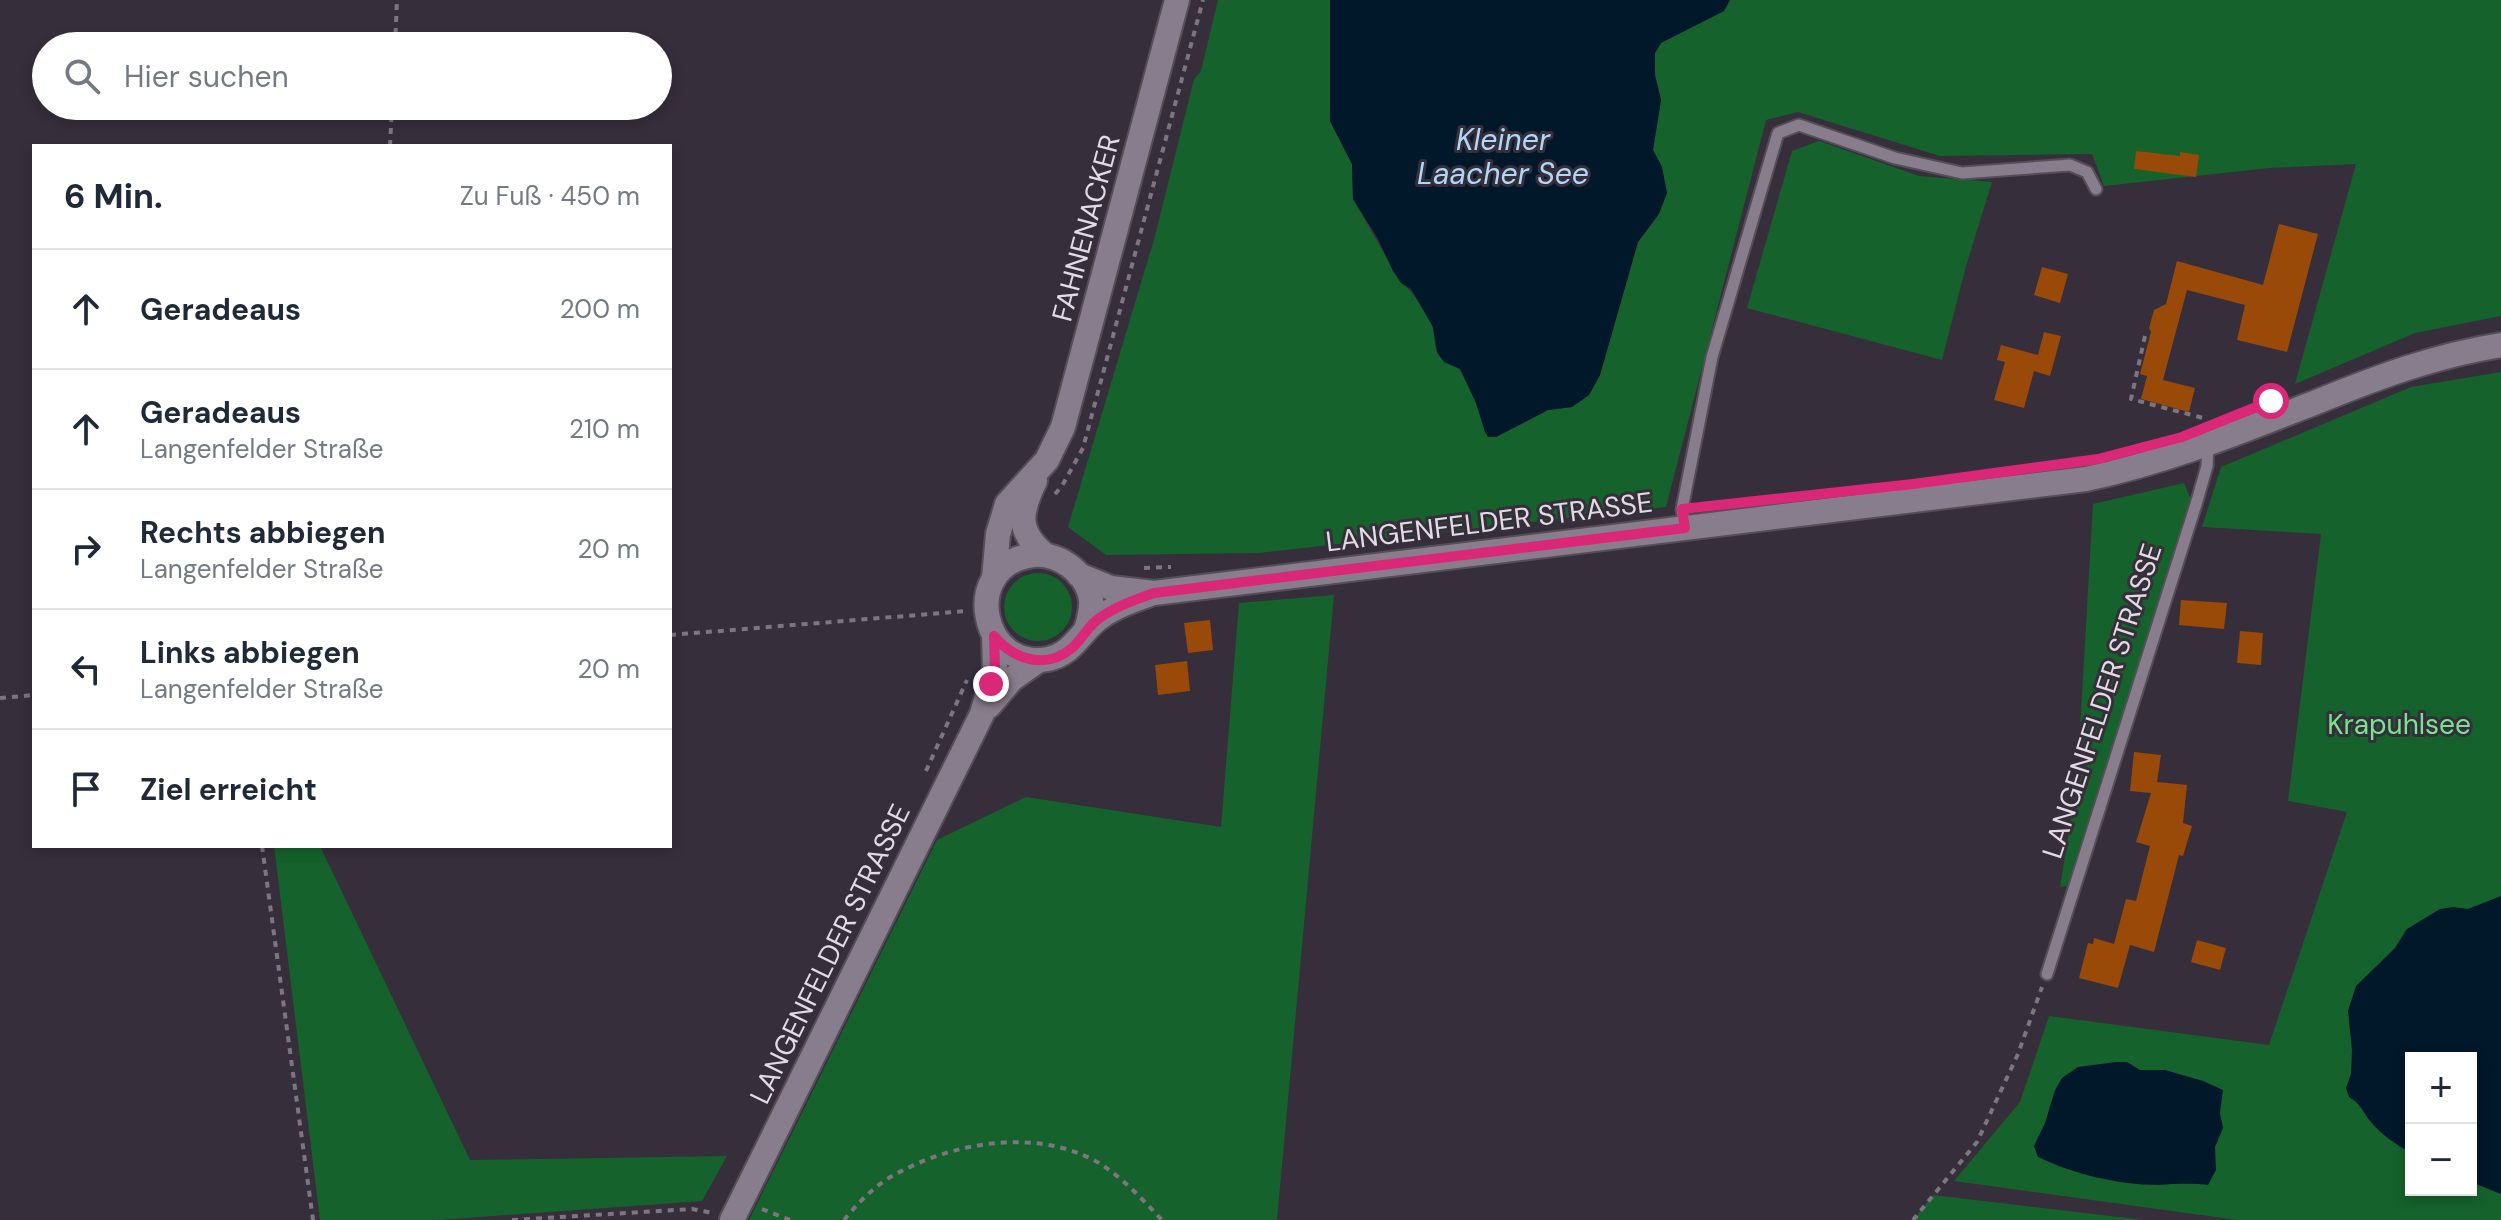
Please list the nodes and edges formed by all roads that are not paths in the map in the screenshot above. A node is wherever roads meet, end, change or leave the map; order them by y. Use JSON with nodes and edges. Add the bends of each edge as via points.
{"nodes":[{"id":1,"x":1177,"y":0,"type":"edge"},
{"id":2,"x":2096,"y":189,"type":"dead end"},
{"id":3,"x":2501,"y":345,"type":"edge"},
{"id":4,"x":2208,"y":444,"type":"junction"},
{"id":5,"x":1041,"y":468,"type":"junction"},
{"id":6,"x":1684,"y":519,"type":"junction"},
{"id":7,"x":1045,"y":555,"type":"junction"},
{"id":8,"x":1079,"y":575,"type":"junction"},
{"id":9,"x":994,"y":578,"type":"junction"},
{"id":10,"x":1154,"y":593,"type":"junction"},
{"id":11,"x":1086,"y":630,"type":"junction"},
{"id":12,"x":994,"y":636,"type":"junction"},
{"id":13,"x":1039,"y":660,"type":"junction"},
{"id":14,"x":982,"y":714,"type":"junction"},
{"id":15,"x":2047,"y":974,"type":"road end"},
{"id":16,"x":730,"y":1213,"type":"edge"}],
"edges":[{"from":1,"to":5,"type":"street","name":"FAHNENACKER","via":[[1069,406],[1056,445]]},
{"from":2,"to":6,"type":"lane","name":"LANGENFELDER STRASSE","via":[[2087,172],[2070,165],[1962,173],[1895,158],[1799,125],[1778,133],[1712,357]]},
{"from":3,"to":4,"type":"street","name":"LANGENFELDER STRASSE","via":[[2386,374]]},
{"from":4,"to":6,"type":"street","name":"LANGENFELDER STRASSE","via":[[2086,479]]},
{"from":4,"to":15,"type":"lane","name":"LANGENFELDER STRASSE","via":[[2197,501]]},
{"from":5,"to":7,"type":"street","name":"FAHNENACKER","via":[[1026,500],[1024,526],[1031,543]]},
{"from":5,"to":9,"type":"street","name":"FAHNENACKER","via":[[1007,504]]},
{"from":6,"to":10,"type":"street","name":"LANGENFELDER STRASSE"},
{"from":7,"to":8,"type":"street","name":"LANGENFELDER STRASSE"},
{"from":7,"to":9,"type":"street","via":[[1011,562]]},
{"from":8,"to":10,"type":"street","name":"LANGENFELDER STRASSE","via":[[1111,588]]},
{"from":8,"to":11,"type":"street","via":[[1091,601]]},
{"from":9,"to":12,"type":"street","name":"LANGENFELDER STRASSE","via":[[986,599],[969,610],[988,623]]},
{"from":10,"to":11,"type":"street","name":"LANGENFELDER STRASSE","via":[[1115,608]]},
{"from":11,"to":13,"type":"street","name":"LANGENFELDER STRASSE","via":[[1063,654]]},
{"from":12,"to":13,"type":"street","via":[[1014,654]]},
{"from":12,"to":14,"type":"street","name":"LANGENFELDER STRASSE","via":[[995,670]]},
{"from":13,"to":14,"type":"street","name":"LANGENFELDER STRASSE","via":[[1012,679]]},
{"from":14,"to":16,"type":"street","name":"LANGENFELDER STRASSE"}]}
